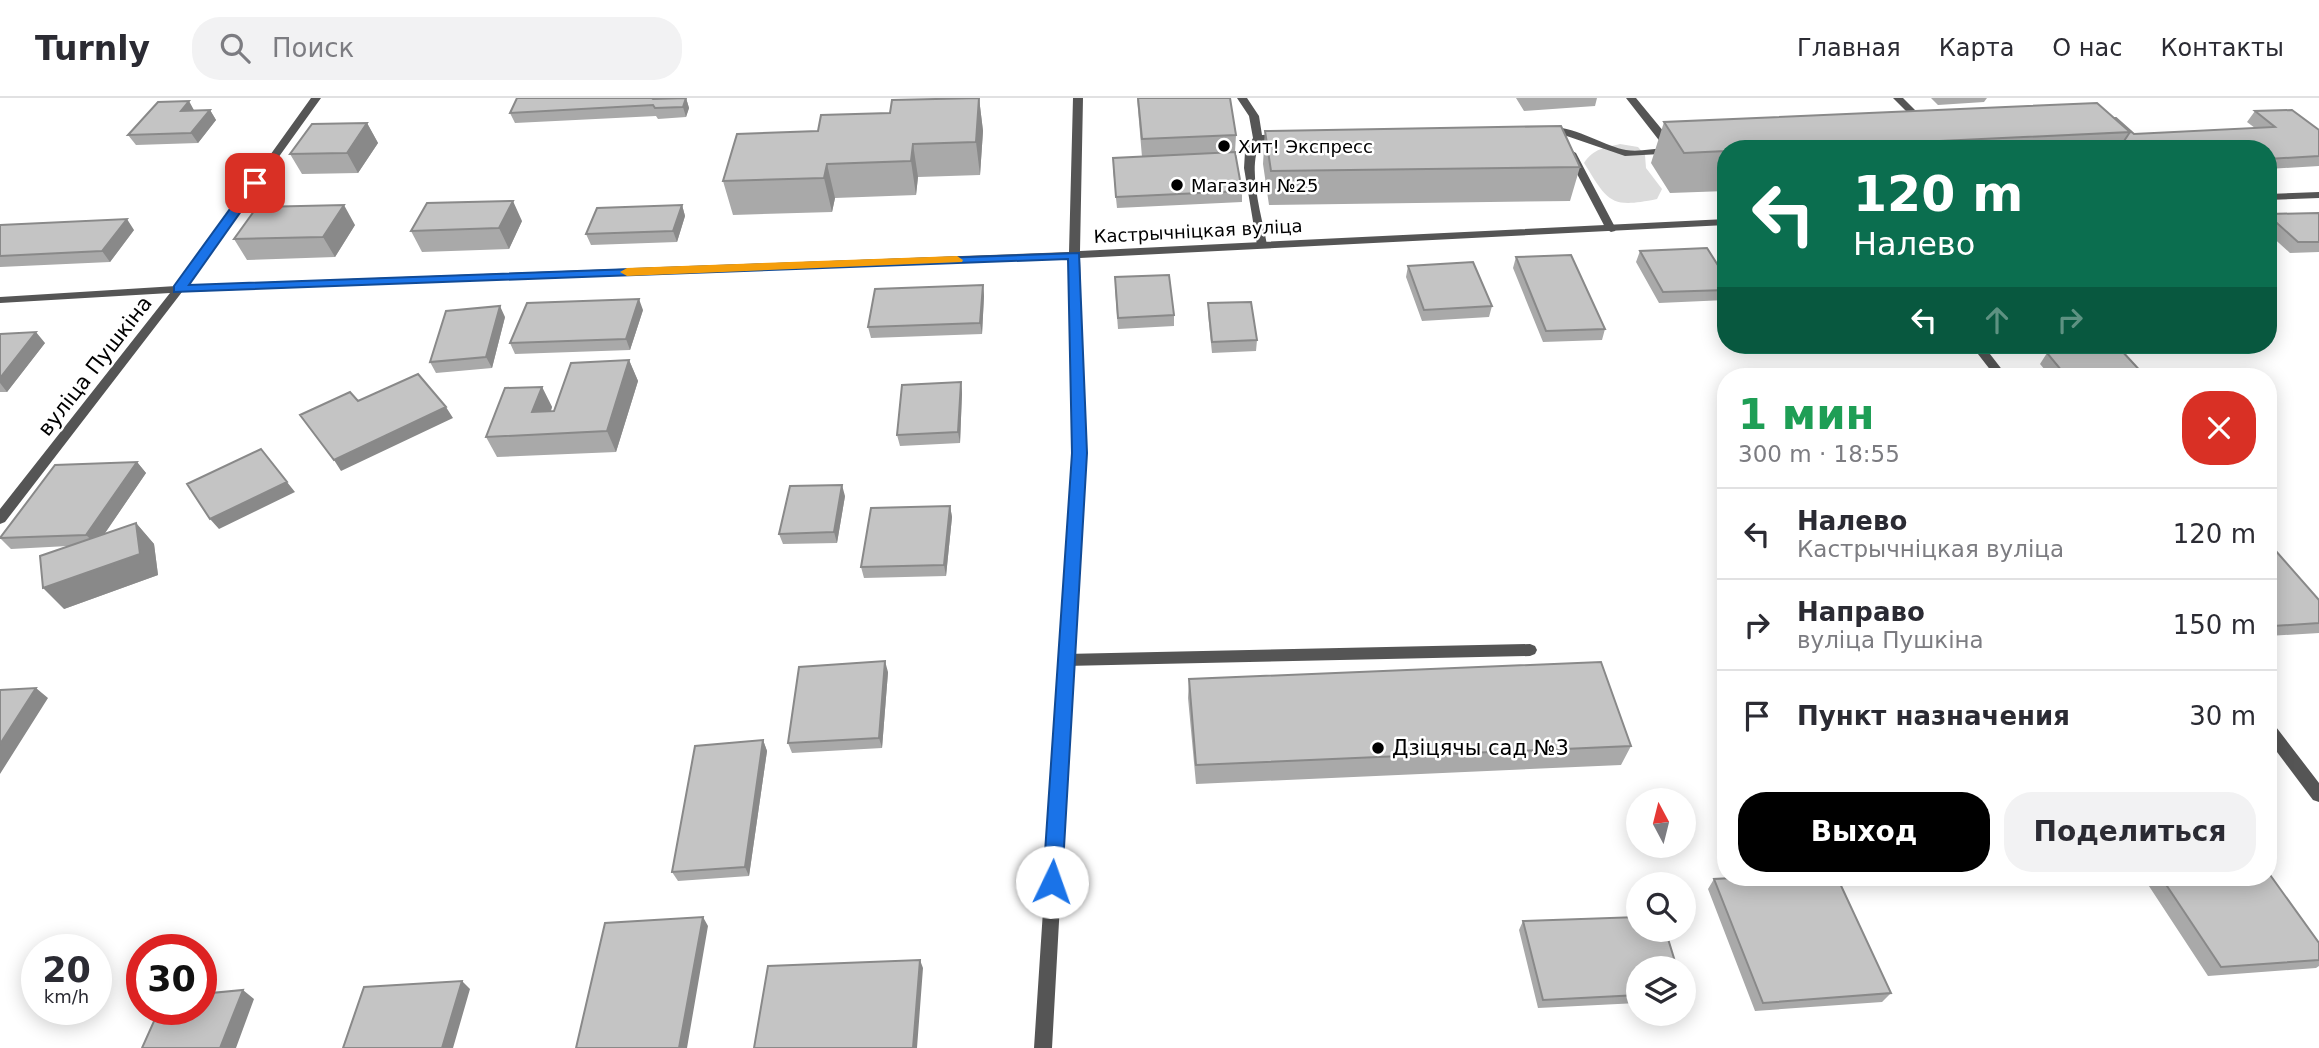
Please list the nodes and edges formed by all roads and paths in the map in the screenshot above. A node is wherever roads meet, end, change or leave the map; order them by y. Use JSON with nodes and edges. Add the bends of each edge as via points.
{"nodes":[{"id":1,"x":316,"y":98,"type":"edge"},
{"id":2,"x":1078,"y":98,"type":"edge"},
{"id":3,"x":1242,"y":98,"type":"edge"},
{"id":4,"x":1632,"y":98,"type":"edge"},
{"id":5,"x":1898,"y":98,"type":"edge"},
{"id":6,"x":1559,"y":130,"type":"junction"},
{"id":7,"x":1532,"y":131,"type":"edge"},
{"id":8,"x":1930,"y":131,"type":"edge"},
{"id":9,"x":1299,"y":137,"type":"edge"},
{"id":10,"x":1258,"y":138,"type":"junction"},
{"id":11,"x":1672,"y":151,"type":"junction"},
{"id":12,"x":1685,"y":151,"type":"edge"},
{"id":13,"x":2319,"y":195,"type":"edge"},
{"id":14,"x":2277,"y":197,"type":"edge"},
{"id":15,"x":1717,"y":223,"type":"edge"},
{"id":16,"x":1611,"y":229,"type":"junction"},
{"id":17,"x":1262,"y":245,"type":"junction"},
{"id":18,"x":1074,"y":255,"type":"junction"},
{"id":19,"x":179,"y":289,"type":"junction"},
{"id":20,"x":0,"y":300,"type":"edge"},
{"id":21,"x":1984,"y":354,"type":"edge"},
{"id":22,"x":1995,"y":368,"type":"edge"},
{"id":23,"x":0,"y":519,"type":"edge"},
{"id":24,"x":1530,"y":650,"type":"dead end"},
{"id":25,"x":1065,"y":660,"type":"junction"},
{"id":26,"x":2277,"y":740,"type":"edge"},
{"id":27,"x":2319,"y":795,"type":"edge"},
{"id":28,"x":1043,"y":1048,"type":"edge"}],
"edges":[{"from":1,"to":19,"type":"street","name":"вуліца Пушкіна"},
{"from":2,"to":18,"type":"street"},
{"from":3,"to":10,"type":"street","via":[[1254,116]]},
{"from":4,"to":11,"type":"street"},
{"from":5,"to":8,"type":"street"},
{"from":6,"to":7,"type":"street"},
{"from":6,"to":11,"type":"street","via":[[1625,153]]},
{"from":6,"to":16,"type":"street"},
{"from":9,"to":10,"type":"street"},
{"from":10,"to":17,"type":"street","via":[[1250,152],[1249,168]]},
{"from":11,"to":12,"type":"street"},
{"from":13,"to":14,"type":"street"},
{"from":15,"to":16,"type":"street","name":"Кастрычніцкая вуліца"},
{"from":16,"to":17,"type":"street","name":"Кастрычніцкая вуліца"},
{"from":17,"to":18,"type":"street","name":"Кастрычніцкая вуліца"},
{"from":18,"to":19,"type":"street","name":"Кастрычніцкая вуліца"},
{"from":18,"to":25,"type":"street","via":[[1079,453]]},
{"from":19,"to":20,"type":"street","name":"Кастрычніцкая вуліца"},
{"from":19,"to":23,"type":"street","name":"вуліца Пушкіна"},
{"from":21,"to":22,"type":"street"},
{"from":24,"to":25,"type":"street"},
{"from":25,"to":28,"type":"street"},
{"from":26,"to":27,"type":"street"}]}
